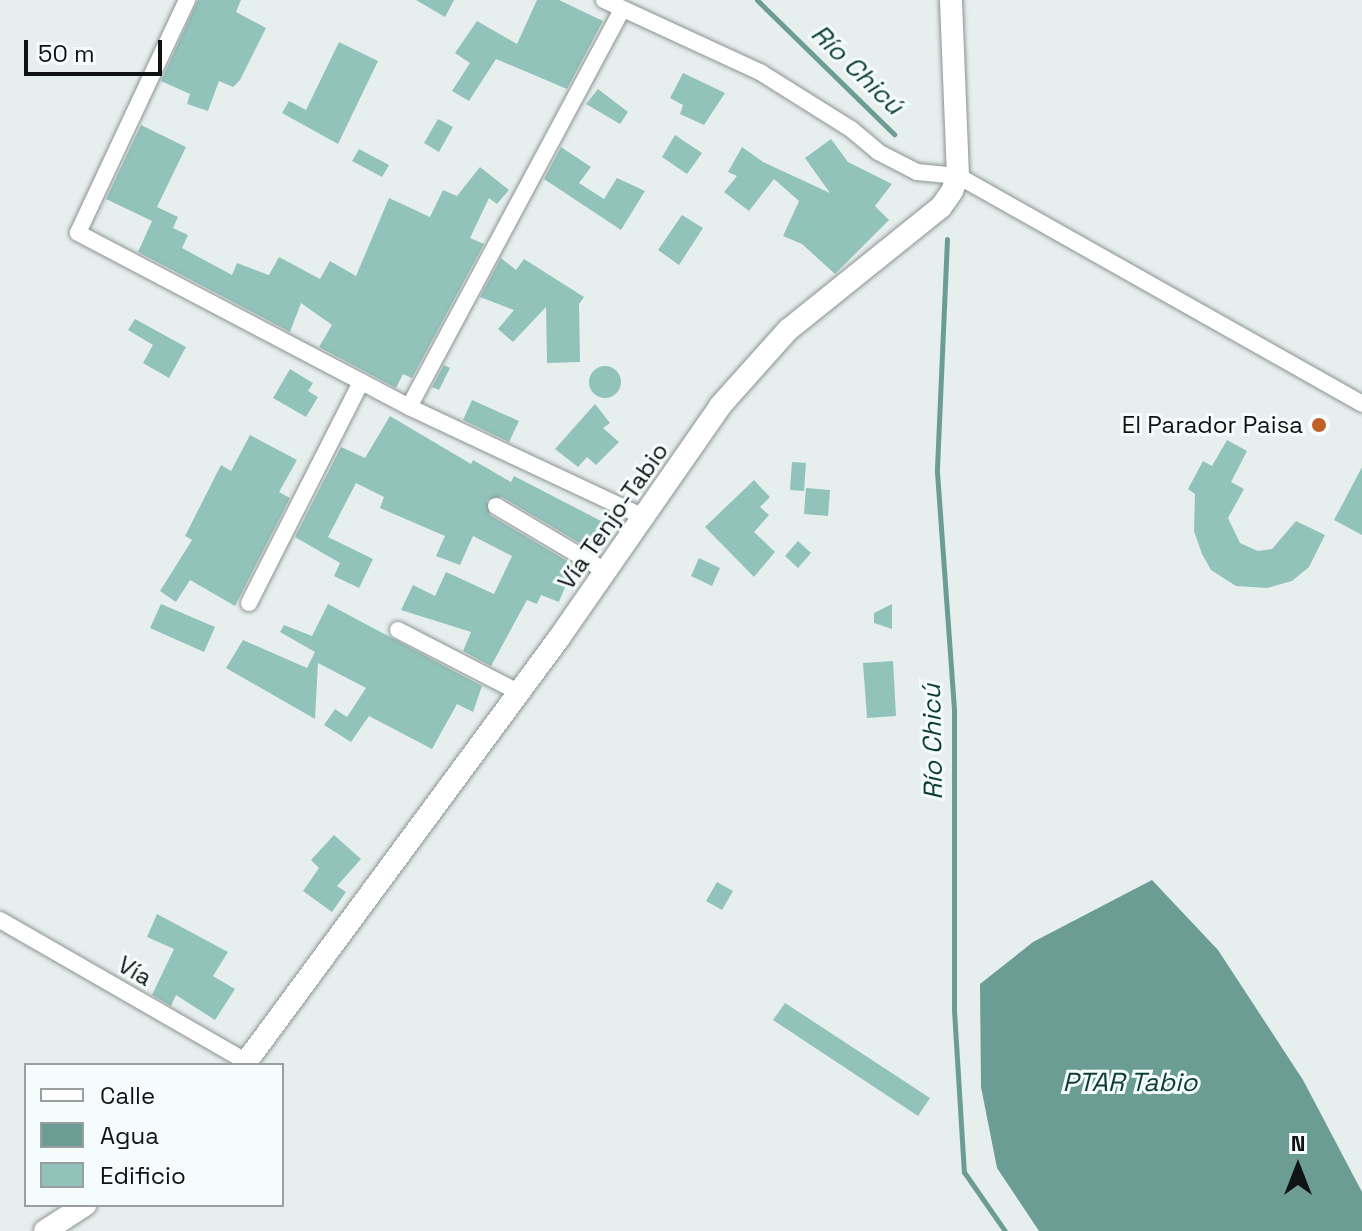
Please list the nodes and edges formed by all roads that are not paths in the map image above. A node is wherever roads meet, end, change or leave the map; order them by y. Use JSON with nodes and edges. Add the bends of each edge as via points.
{"nodes":[{"id":1,"x":187,"y":0,"type":"edge"},
{"id":2,"x":604,"y":0,"type":"edge"},
{"id":3,"x":951,"y":0,"type":"edge"},
{"id":4,"x":622,"y":9,"type":"junction"},
{"id":5,"x":958,"y":176,"type":"junction"},
{"id":6,"x":361,"y":382,"type":"junction"},
{"id":7,"x":1362,"y":404,"type":"edge"},
{"id":8,"x":409,"y":407,"type":"junction"},
{"id":9,"x":496,"y":506,"type":"dead end"},
{"id":10,"x":646,"y":518,"type":"junction"},
{"id":11,"x":607,"y":572,"type":"junction"},
{"id":12,"x":249,"y":603,"type":"dead end"},
{"id":13,"x":398,"y":630,"type":"dead end"},
{"id":14,"x":518,"y":692,"type":"junction"},
{"id":15,"x":0,"y":920,"type":"edge"},
{"id":16,"x":244,"y":1063,"type":"edge"},
{"id":17,"x":247,"y":1063,"type":"edge"},
{"id":18,"x":82,"y":1207,"type":"edge"},
{"id":19,"x":45,"y":1231,"type":"edge"}],
"edges":[{"from":1,"to":6,"type":"street","via":[[78,233]]},
{"from":2,"to":4,"type":"street"},
{"from":3,"to":5,"type":"main road"},
{"from":4,"to":5,"type":"street","via":[[760,72],[878,152],[917,172]]},
{"from":4,"to":8,"type":"street"},
{"from":5,"to":7,"type":"street"},
{"from":5,"to":10,"type":"main road","name":"Vía Tenjo-Tabio","via":[[941,207],[810,310],[764,354],[720,406]]},
{"from":6,"to":8,"type":"street"},
{"from":6,"to":12,"type":"street"},
{"from":8,"to":10,"type":"street"},
{"from":9,"to":11,"type":"street"},
{"from":10,"to":11,"type":"main road","name":"Vía Tenjo-Tabio"},
{"from":11,"to":14,"type":"main road","name":"Vía Tenjo-Tabio"},
{"from":13,"to":14,"type":"street"},
{"from":14,"to":17,"type":"main road","name":"Vía Tenjo-Tabio"},
{"from":15,"to":16,"type":"street","name":"Vía"},
{"from":18,"to":19,"type":"main road"}]}
